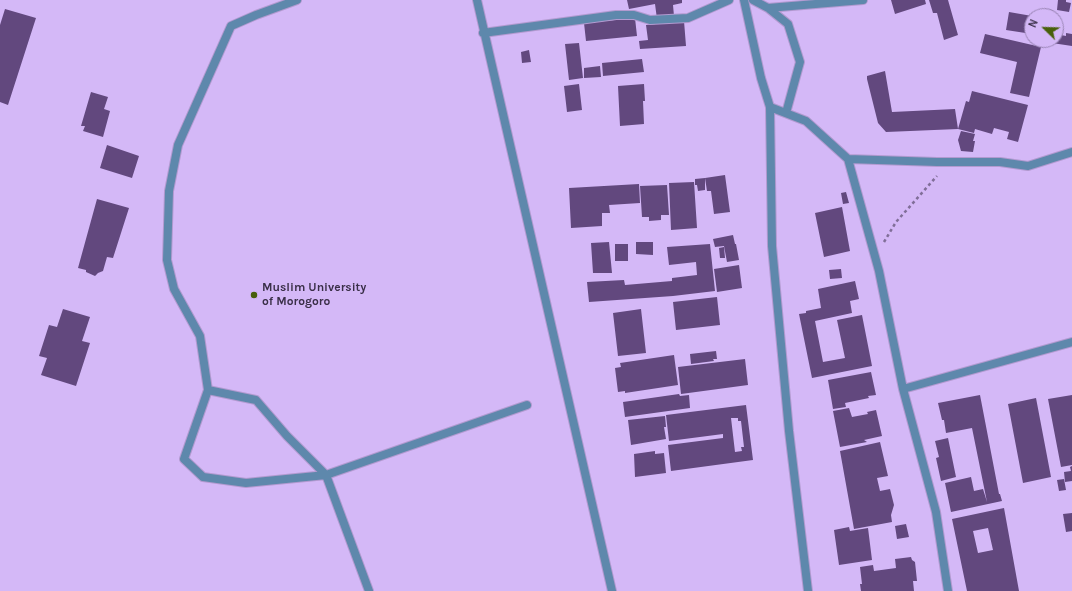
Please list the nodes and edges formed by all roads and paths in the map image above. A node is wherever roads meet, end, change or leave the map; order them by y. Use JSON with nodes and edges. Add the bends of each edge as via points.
{"nodes":[{"id":1,"x":297,"y":0,"type":"edge"},
{"id":2,"x":477,"y":0,"type":"edge"},
{"id":3,"x":729,"y":0,"type":"edge"},
{"id":4,"x":744,"y":0,"type":"edge"},
{"id":5,"x":753,"y":0,"type":"edge"},
{"id":6,"x":863,"y":0,"type":"edge"},
{"id":7,"x":768,"y":8,"type":"junction"},
{"id":8,"x":483,"y":33,"type":"junction"},
{"id":9,"x":770,"y":107,"type":"junction"},
{"id":10,"x":786,"y":113,"type":"junction"},
{"id":11,"x":1072,"y":152,"type":"edge"},
{"id":12,"x":848,"y":159,"type":"junction"},
{"id":13,"x":949,"y":162,"type":"junction"},
{"id":14,"x":884,"y":242,"type":"dead end"},
{"id":15,"x":1072,"y":342,"type":"edge"},
{"id":16,"x":208,"y":390,"type":"junction"},
{"id":17,"x":904,"y":390,"type":"junction"},
{"id":18,"x":527,"y":405,"type":"dead end"},
{"id":19,"x":326,"y":475,"type":"junction"},
{"id":20,"x":369,"y":591,"type":"edge"},
{"id":21,"x":612,"y":591,"type":"edge"},
{"id":22,"x":808,"y":591,"type":"edge"},
{"id":23,"x":948,"y":591,"type":"edge"}],
"edges":[{"from":1,"to":16,"type":"street","via":[[231,26],[178,145],[168,191],[167,260],[174,289],[200,336]]},
{"from":2,"to":8,"type":"street"},
{"from":3,"to":8,"type":"street","via":[[688,18],[650,20],[634,15],[616,15]]},
{"from":4,"to":9,"type":"street"},
{"from":5,"to":7,"type":"street"},
{"from":6,"to":7,"type":"street"},
{"from":7,"to":10,"type":"street","via":[[788,24],[800,62]]},
{"from":8,"to":21,"type":"street"},
{"from":9,"to":10,"type":"street"},
{"from":9,"to":22,"type":"street","via":[[772,246],[789,431]]},
{"from":10,"to":12,"type":"street","via":[[806,121]]},
{"from":11,"to":13,"type":"street","via":[[1028,166],[1000,162]]},
{"from":12,"to":13,"type":"street"},
{"from":12,"to":17,"type":"street","via":[[879,271]]},
{"from":13,"to":14,"type":"path","via":[[896,222]]},
{"from":15,"to":17,"type":"street"},
{"from":16,"to":19,"type":"street","via":[[256,400]]},
{"from":16,"to":19,"type":"street","via":[[184,459],[203,477],[246,483]]},
{"from":17,"to":23,"type":"street","via":[[936,512]]},
{"from":18,"to":19,"type":"street"},
{"from":19,"to":20,"type":"street"}]}
